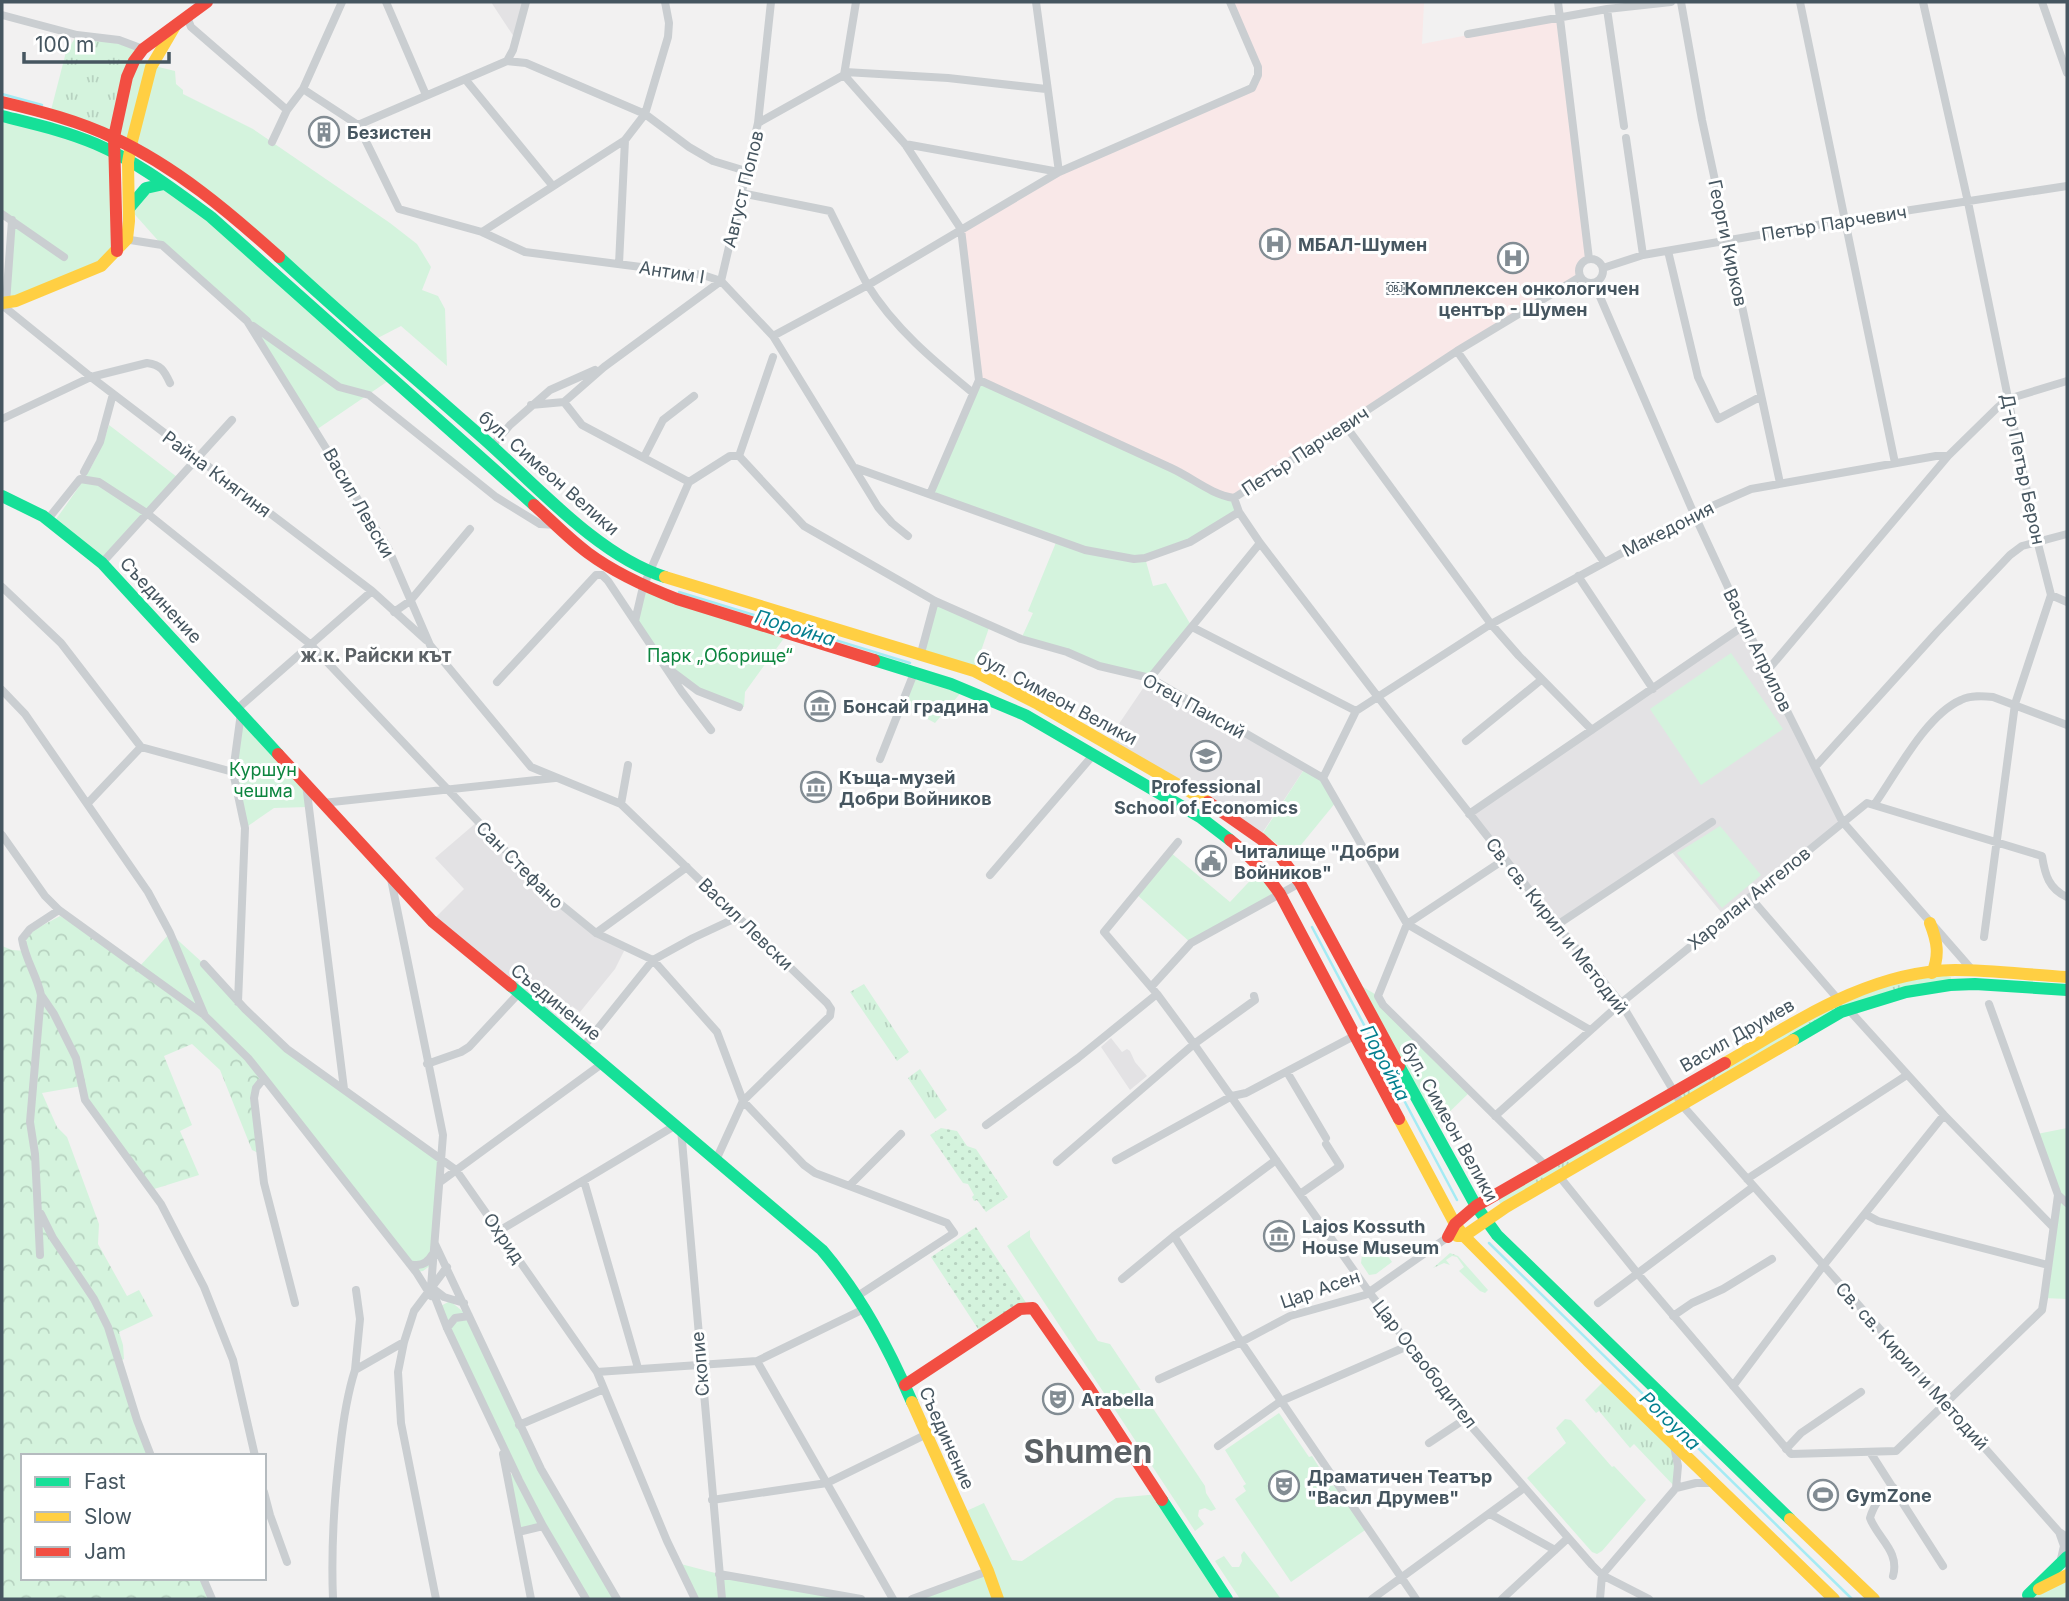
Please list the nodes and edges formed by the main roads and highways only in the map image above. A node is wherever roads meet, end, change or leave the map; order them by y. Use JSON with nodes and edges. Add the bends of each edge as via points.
{"nodes":[{"id":1,"x":207,"y":2,"type":"edge"},
{"id":2,"x":175,"y":26,"type":"junction"},
{"id":3,"x":2,"y":103,"type":"edge"},
{"id":4,"x":2,"y":116,"type":"edge"},
{"id":5,"x":114,"y":137,"type":"junction"},
{"id":6,"x":131,"y":145,"type":"junction"},
{"id":7,"x":114,"y":153,"type":"junction"},
{"id":8,"x":128,"y":162,"type":"junction"},
{"id":9,"x":164,"y":184,"type":"junction"},
{"id":10,"x":129,"y":208,"type":"junction"},
{"id":11,"x":121,"y":243,"type":"junction"},
{"id":12,"x":3,"y":304,"type":"edge"},
{"id":13,"x":2,"y":496,"type":"edge"},
{"id":14,"x":1930,"y":923,"type":"road end"},
{"id":15,"x":1932,"y":973,"type":"junction"},
{"id":16,"x":2067,"y":977,"type":"edge"},
{"id":17,"x":2067,"y":990,"type":"edge"},
{"id":18,"x":1476,"y":1206,"type":"junction"},
{"id":19,"x":1486,"y":1221,"type":"junction"},
{"id":20,"x":1455,"y":1224,"type":"junction"},
{"id":21,"x":1464,"y":1236,"type":"junction"},
{"id":22,"x":905,"y":1385,"type":"junction"},
{"id":23,"x":2064,"y":1565,"type":"edge"},
{"id":24,"x":2024,"y":1597,"type":"edge"},
{"id":25,"x":998,"y":1599,"type":"edge"},
{"id":26,"x":1227,"y":1599,"type":"edge"},
{"id":27,"x":1834,"y":1599,"type":"edge"},
{"id":28,"x":1874,"y":1599,"type":"edge"}],
"edges":[{"from":1,"to":2,"type":"main road"},
{"from":2,"to":5,"type":"main road","via":[[134,61]]},
{"from":2,"to":6,"type":"main road","via":[[151,67]]},
{"from":3,"to":5,"type":"main road","name":"бул. Симеон Велики"},
{"from":4,"to":7,"type":"main road","name":"бул. Симеон Велики","via":[[62,131]]},
{"from":5,"to":6,"type":"main road","name":"бул. Симеон Велики"},
{"from":5,"to":7,"type":"main road"},
{"from":6,"to":8,"type":"main road"},
{"from":6,"to":18,"type":"main road","name":"бул. Симеон Велики","via":[[216,203],[555,505],[623,558],[650,572],[974,671],[1211,804],[1261,839],[1300,883]]},
{"from":7,"to":8,"type":"main road","name":"бул. Симеон Велики"},
{"from":7,"to":11,"type":"main road"},
{"from":8,"to":9,"type":"main road","name":"бул. Симеон Велики"},
{"from":8,"to":10,"type":"main road"},
{"from":9,"to":10,"type":"main road","via":[[146,188]]},
{"from":9,"to":20,"type":"main road","name":"бул. Симеон Велики","via":[[272,270],[587,552],[643,587],[964,689],[1013,710],[1200,817],[1239,846],[1280,894]]},
{"from":10,"to":11,"type":"main road"},
{"from":11,"to":12,"type":"main road","via":[[101,265]]},
{"from":13,"to":22,"type":"main road","name":"Съединение","via":[[48,519],[102,563],[432,921],[822,1250],[859,1295]]},
{"from":14,"to":15,"type":"main road","via":[[1939,952]]},
{"from":15,"to":16,"type":"main road","name":"Васил Друмев","via":[[1972,970]]},
{"from":15,"to":18,"type":"main road","name":"Васил Друмев","via":[[1908,975],[1837,998]]},
{"from":17,"to":19,"type":"main road","name":"Васил Друмев","via":[[1950,985],[1906,992],[1841,1012]]},
{"from":18,"to":19,"type":"main road","name":"бул. Симеон Велики"},
{"from":18,"to":20,"type":"main road","name":"Васил Друмев"},
{"from":19,"to":21,"type":"main road","name":"Васил Друмев"},
{"from":19,"to":28,"type":"main road","name":"бул. Симеон Велики"},
{"from":20,"to":21,"type":"main road","name":"бул. Симеон Велики"},
{"from":20,"to":21,"type":"main road","name":"Цар Асен","via":[[1448,1237]]},
{"from":21,"to":27,"type":"main road","name":"бул. Симеон Велики"},
{"from":22,"to":25,"type":"main road","name":"Съединение"},
{"from":22,"to":26,"type":"main road","via":[[1020,1309],[1038,1312]]},
{"from":23,"to":24,"type":"main road"}]}
